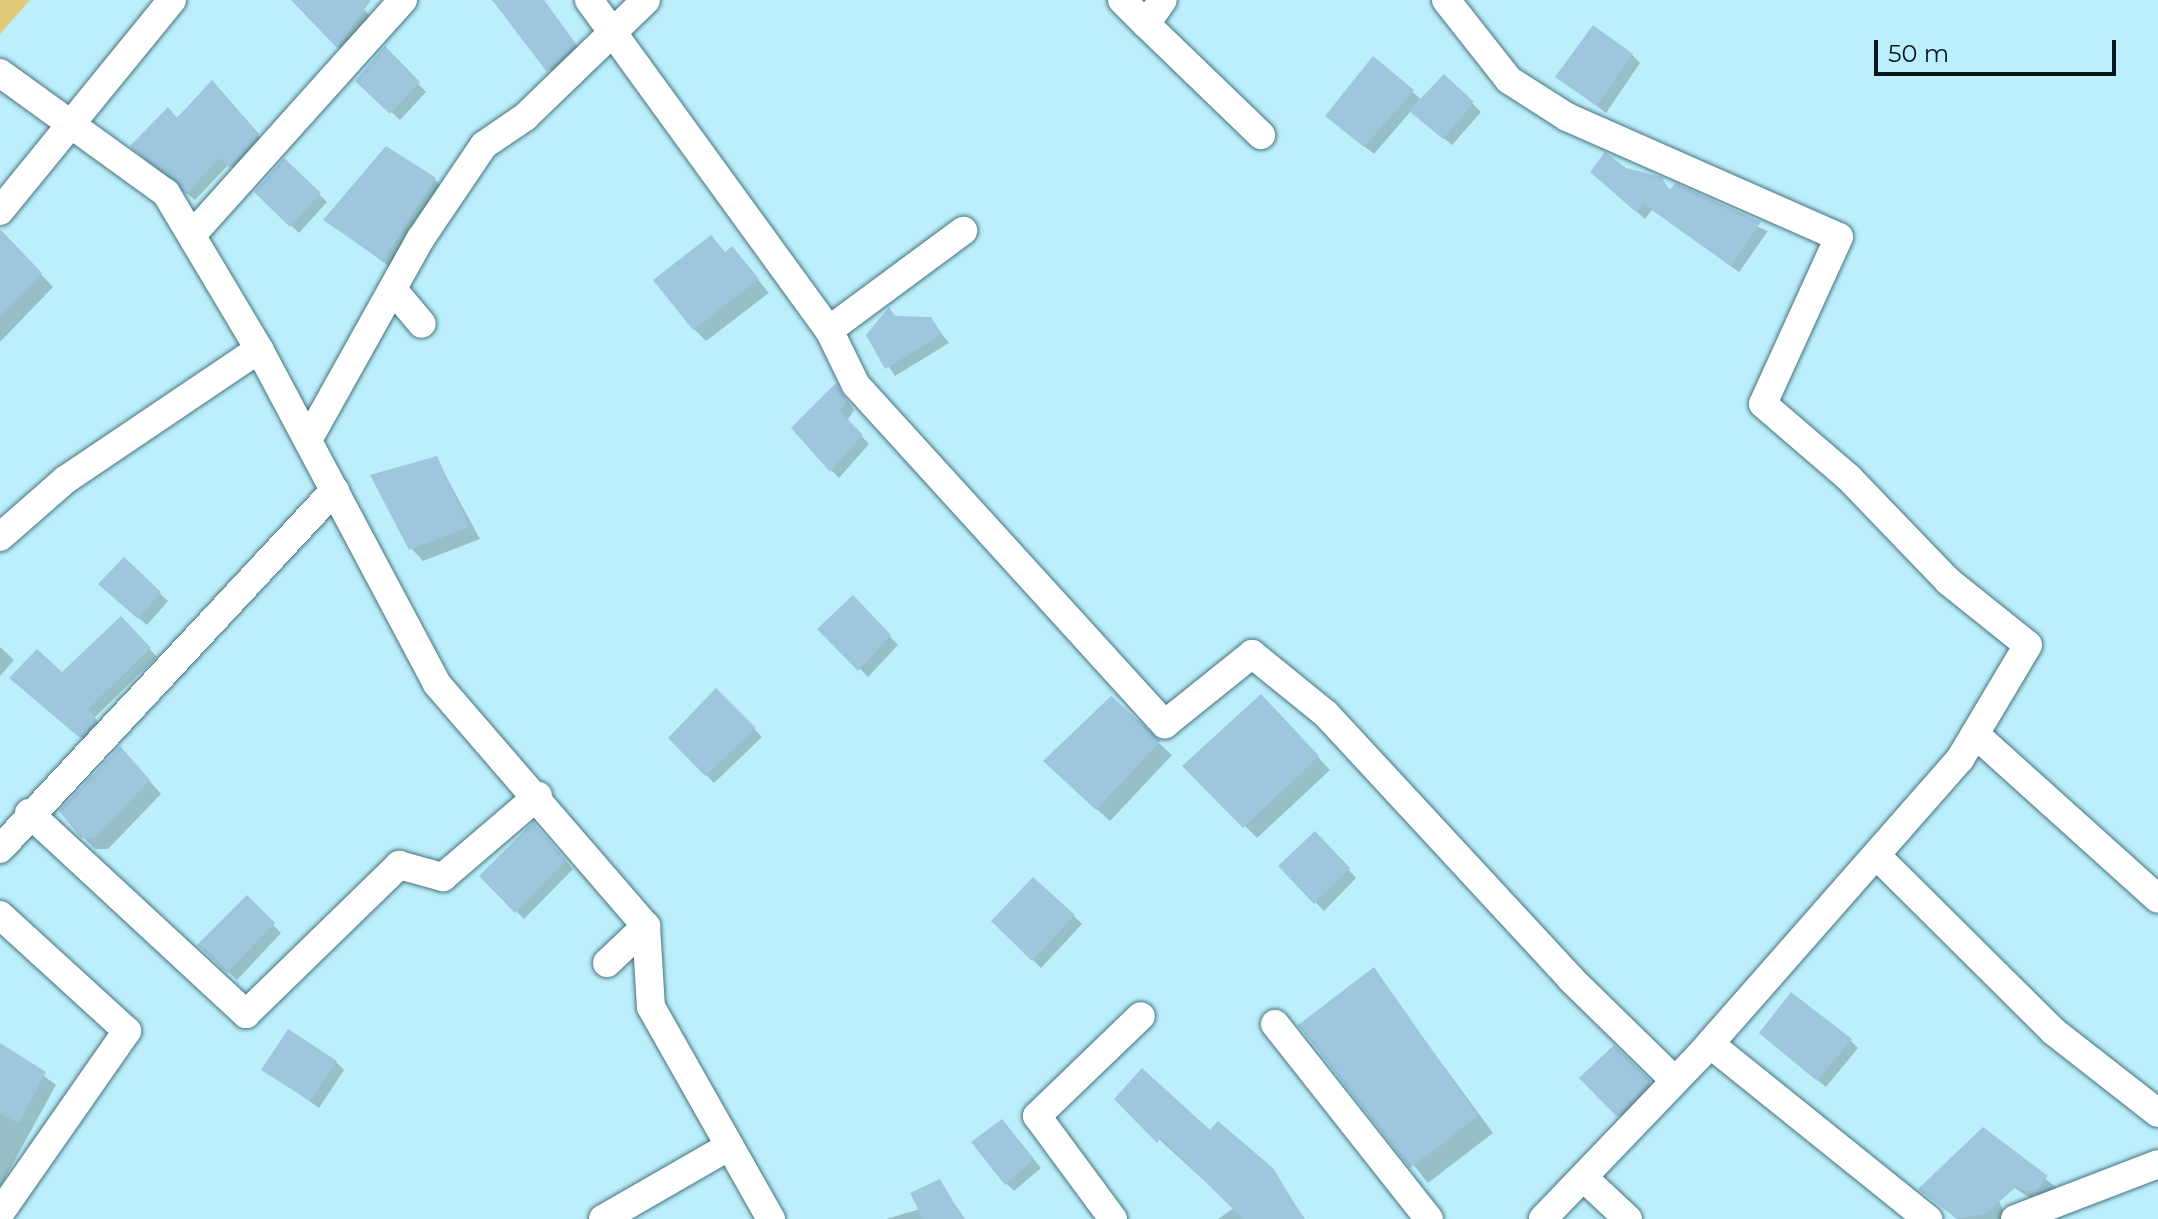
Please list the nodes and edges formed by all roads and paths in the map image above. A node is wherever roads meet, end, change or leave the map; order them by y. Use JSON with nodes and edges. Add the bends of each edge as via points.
{"nodes":[{"id":1,"x":172,"y":0,"type":"edge"},
{"id":2,"x":403,"y":0,"type":"edge"},
{"id":3,"x":589,"y":0,"type":"edge"},
{"id":4,"x":646,"y":0,"type":"edge"},
{"id":5,"x":1122,"y":0,"type":"edge"},
{"id":6,"x":1163,"y":0,"type":"edge"},
{"id":7,"x":1446,"y":0,"type":"edge"},
{"id":8,"x":1146,"y":24,"type":"junction"},
{"id":9,"x":616,"y":29,"type":"junction"},
{"id":10,"x":0,"y":73,"type":"edge"},
{"id":11,"x":71,"y":119,"type":"junction"},
{"id":12,"x":1261,"y":135,"type":"dead end"},
{"id":13,"x":0,"y":211,"type":"edge"},
{"id":14,"x":963,"y":231,"type":"dead end"},
{"id":15,"x":192,"y":235,"type":"junction"},
{"id":16,"x":396,"y":293,"type":"junction"},
{"id":17,"x":422,"y":324,"type":"dead end"},
{"id":18,"x":829,"y":330,"type":"junction"},
{"id":19,"x":259,"y":349,"type":"junction"},
{"id":20,"x":308,"y":440,"type":"junction"},
{"id":21,"x":335,"y":490,"type":"junction"},
{"id":22,"x":0,"y":537,"type":"edge"},
{"id":23,"x":1975,"y":734,"type":"junction"},
{"id":24,"x":538,"y":796,"type":"junction"},
{"id":25,"x":29,"y":813,"type":"junction"},
{"id":26,"x":0,"y":849,"type":"edge"},
{"id":27,"x":1877,"y":856,"type":"junction"},
{"id":28,"x":2158,"y":899,"type":"edge"},
{"id":29,"x":0,"y":915,"type":"edge"},
{"id":30,"x":646,"y":926,"type":"junction"},
{"id":31,"x":607,"y":963,"type":"dead end"},
{"id":32,"x":1141,"y":1016,"type":"dead end"},
{"id":33,"x":1275,"y":1024,"type":"dead end"},
{"id":34,"x":1710,"y":1044,"type":"junction"},
{"id":35,"x":1673,"y":1079,"type":"junction"},
{"id":36,"x":2158,"y":1113,"type":"edge"},
{"id":37,"x":730,"y":1146,"type":"junction"},
{"id":38,"x":2158,"y":1164,"type":"edge"},
{"id":39,"x":1584,"y":1178,"type":"junction"},
{"id":40,"x":0,"y":1213,"type":"edge"},
{"id":41,"x":603,"y":1219,"type":"edge"},
{"id":42,"x":771,"y":1219,"type":"edge"},
{"id":43,"x":1113,"y":1219,"type":"edge"},
{"id":44,"x":1429,"y":1219,"type":"edge"},
{"id":45,"x":1543,"y":1219,"type":"edge"},
{"id":46,"x":1628,"y":1219,"type":"edge"},
{"id":47,"x":1928,"y":1219,"type":"edge"},
{"id":48,"x":2015,"y":1219,"type":"edge"}],
"edges":[{"from":1,"to":11,"type":"street"},
{"from":2,"to":15,"type":"street"},
{"from":3,"to":9,"type":"street"},
{"from":4,"to":9,"type":"street"},
{"from":5,"to":8,"type":"street"},
{"from":6,"to":8,"type":"street"},
{"from":7,"to":23,"type":"street","via":[[1509,80],[1567,117],[1839,237],[1763,404],[1849,478],[1948,581],[2028,645]]},
{"from":8,"to":12,"type":"street"},
{"from":9,"to":16,"type":"street","via":[[525,117],[484,145],[421,238]]},
{"from":9,"to":18,"type":"street"},
{"from":10,"to":11,"type":"street"},
{"from":11,"to":13,"type":"street"},
{"from":11,"to":15,"type":"street","via":[[166,193]]},
{"from":14,"to":18,"type":"street"},
{"from":15,"to":19,"type":"street"},
{"from":16,"to":17,"type":"street"},
{"from":16,"to":20,"type":"street"},
{"from":18,"to":35,"type":"street","via":[[856,385],[889,426],[1165,724],[1252,654],[1326,714],[1571,979]]},
{"from":19,"to":20,"type":"street"},
{"from":19,"to":22,"type":"street","via":[[65,480]]},
{"from":20,"to":21,"type":"street"},
{"from":21,"to":24,"type":"street","via":[[437,684]]},
{"from":21,"to":25,"type":"street"},
{"from":23,"to":27,"type":"street"},
{"from":23,"to":28,"type":"street"},
{"from":24,"to":25,"type":"street","via":[[443,877],[399,865],[246,1014]]},
{"from":24,"to":30,"type":"street"},
{"from":25,"to":26,"type":"street"},
{"from":27,"to":34,"type":"street"},
{"from":27,"to":36,"type":"street","via":[[2053,1031]]},
{"from":29,"to":40,"type":"street","via":[[127,1031]]},
{"from":30,"to":31,"type":"street"},
{"from":30,"to":37,"type":"street","via":[[651,1007]]},
{"from":32,"to":43,"type":"street","via":[[1037,1116]]},
{"from":33,"to":44,"type":"street"},
{"from":34,"to":35,"type":"street"},
{"from":34,"to":47,"type":"street"},
{"from":35,"to":39,"type":"street"},
{"from":37,"to":41,"type":"street"},
{"from":37,"to":42,"type":"street"},
{"from":38,"to":48,"type":"street"},
{"from":39,"to":45,"type":"street"},
{"from":39,"to":46,"type":"street"}]}
